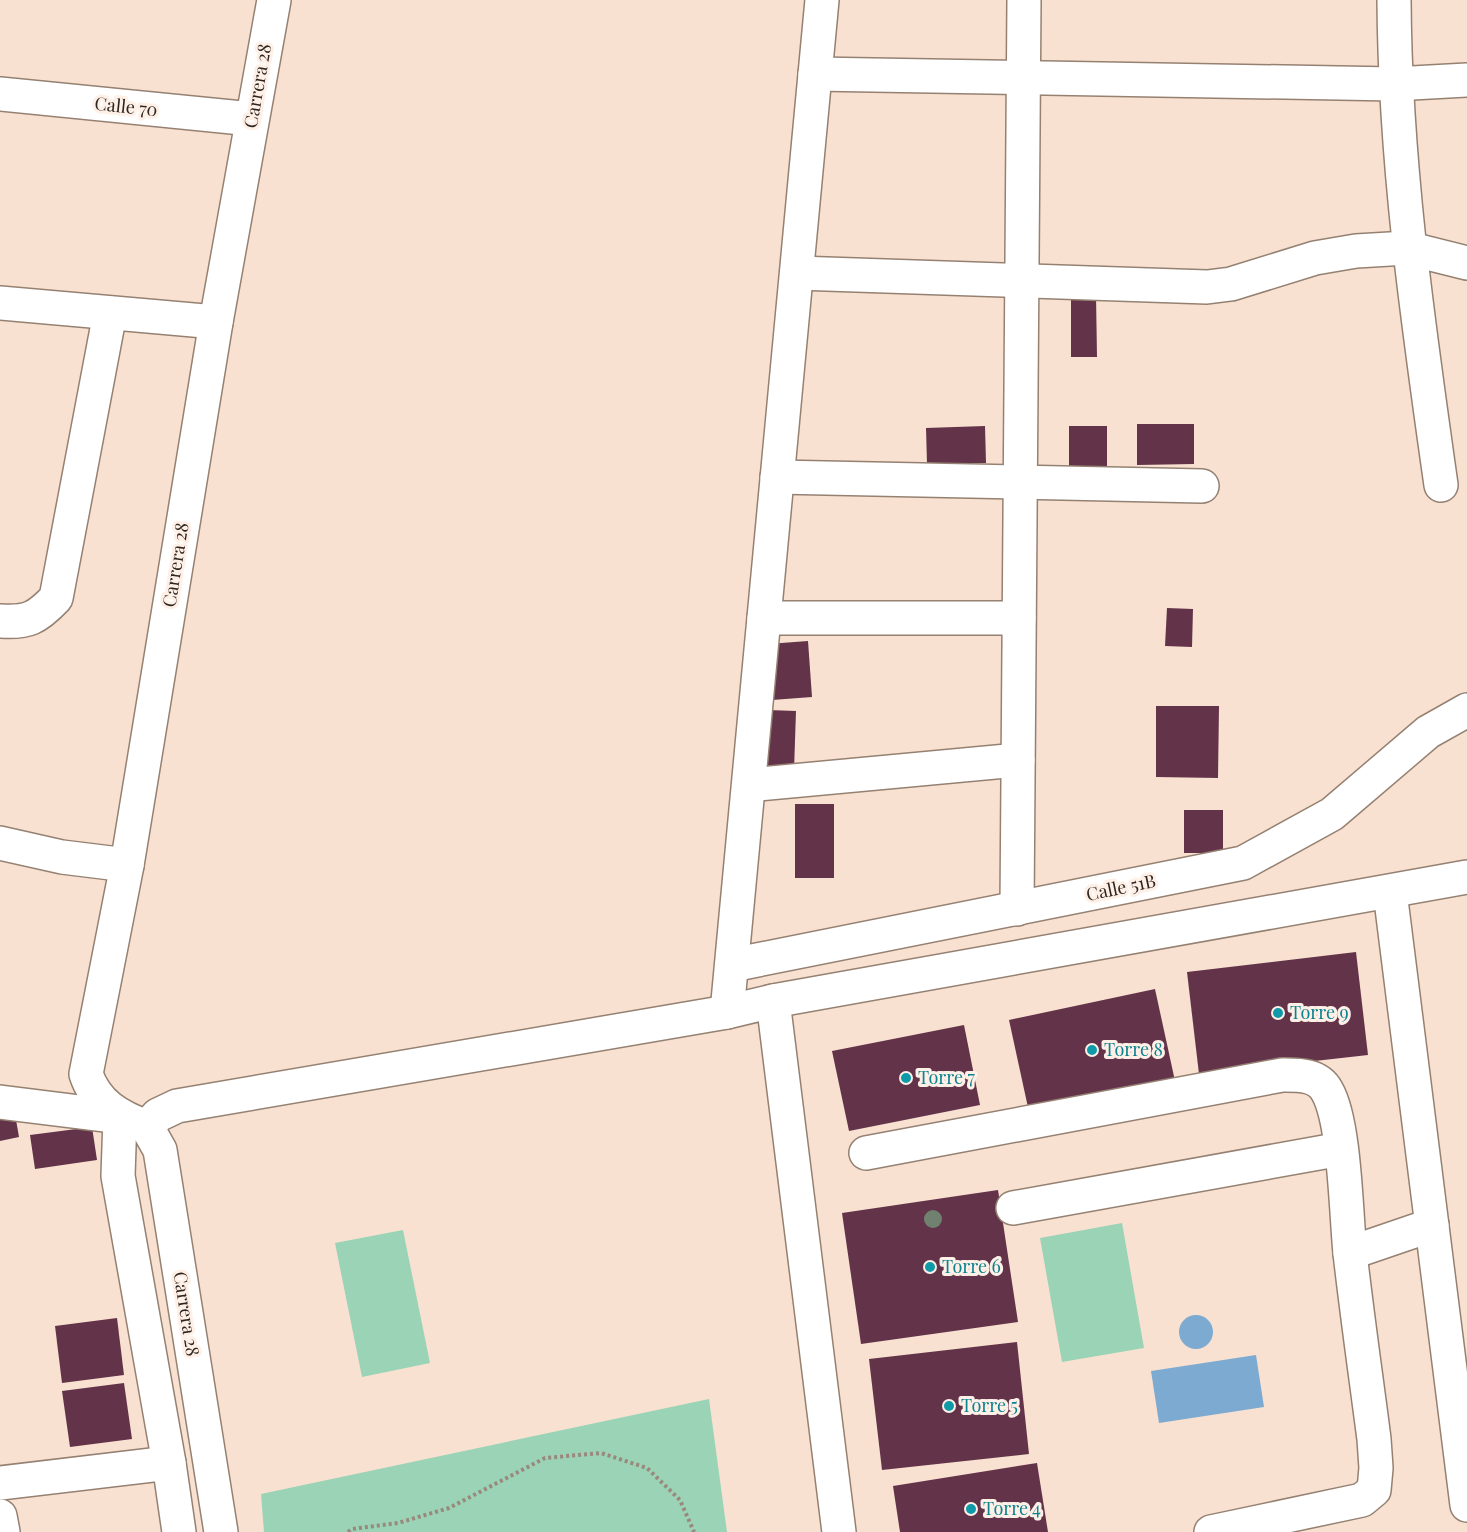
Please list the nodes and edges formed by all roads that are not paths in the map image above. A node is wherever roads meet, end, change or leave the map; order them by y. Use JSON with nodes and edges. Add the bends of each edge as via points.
{"nodes":[{"id":1,"x":274,"y":0,"type":"edge"},
{"id":2,"x":822,"y":0,"type":"edge"},
{"id":3,"x":1024,"y":0,"type":"edge"},
{"id":4,"x":1394,"y":0,"type":"edge"},
{"id":5,"x":815,"y":74,"type":"junction"},
{"id":6,"x":1023,"y":77,"type":"junction"},
{"id":7,"x":1467,"y":80,"type":"edge"},
{"id":8,"x":1394,"y":84,"type":"junction"},
{"id":9,"x":0,"y":94,"type":"edge"},
{"id":10,"x":252,"y":119,"type":"junction"},
{"id":11,"x":1407,"y":248,"type":"junction"},
{"id":12,"x":1467,"y":263,"type":"edge"},
{"id":13,"x":797,"y":273,"type":"junction"},
{"id":14,"x":1022,"y":282,"type":"junction"},
{"id":15,"x":0,"y":303,"type":"edge"},
{"id":16,"x":110,"y":313,"type":"junction"},
{"id":17,"x":216,"y":322,"type":"junction"},
{"id":18,"x":777,"y":477,"type":"junction"},
{"id":19,"x":1020,"y":482,"type":"junction"},
{"id":20,"x":1441,"y":485,"type":"dead end"},
{"id":21,"x":1202,"y":486,"type":"dead end"},
{"id":22,"x":764,"y":618,"type":"junction"},
{"id":23,"x":1019,"y":618,"type":"junction"},
{"id":24,"x":0,"y":621,"type":"edge"},
{"id":25,"x":1467,"y":710,"type":"edge"},
{"id":26,"x":1018,"y":760,"type":"junction"},
{"id":27,"x":749,"y":785,"type":"junction"},
{"id":28,"x":0,"y":843,"type":"edge"},
{"id":29,"x":127,"y":865,"type":"junction"},
{"id":30,"x":1467,"y":877,"type":"edge"},
{"id":31,"x":1390,"y":892,"type":"junction"},
{"id":32,"x":1017,"y":909,"type":"junction"},
{"id":33,"x":732,"y":965,"type":"junction"},
{"id":34,"x":773,"y":1001,"type":"junction"},
{"id":35,"x":728,"y":1012,"type":"junction"},
{"id":36,"x":0,"y":1102,"type":"edge"},
{"id":37,"x":133,"y":1122,"type":"junction"},
{"id":38,"x":1341,"y":1149,"type":"junction"},
{"id":39,"x":866,"y":1153,"type":"dead end"},
{"id":40,"x":1013,"y":1208,"type":"dead end"},
{"id":41,"x":1432,"y":1225,"type":"junction"},
{"id":42,"x":1350,"y":1253,"type":"junction"},
{"id":43,"x":1458,"y":1363,"type":"edge"},
{"id":44,"x":169,"y":1463,"type":"junction"},
{"id":45,"x":0,"y":1483,"type":"edge"},
{"id":46,"x":1467,"y":1505,"type":"edge"},
{"id":47,"x":0,"y":1516,"type":"edge"},
{"id":48,"x":3,"y":1532,"type":"edge"},
{"id":49,"x":179,"y":1532,"type":"edge"},
{"id":50,"x":221,"y":1532,"type":"edge"},
{"id":51,"x":839,"y":1532,"type":"edge"},
{"id":52,"x":1211,"y":1532,"type":"edge"}],
"edges":[{"from":1,"to":10,"type":"street","name":"Carrera 28"},
{"from":2,"to":5,"type":"street"},
{"from":3,"to":6,"type":"street"},
{"from":4,"to":8,"type":"street"},
{"from":5,"to":6,"type":"street"},
{"from":5,"to":13,"type":"street"},
{"from":6,"to":8,"type":"street"},
{"from":6,"to":14,"type":"street"},
{"from":7,"to":8,"type":"street"},
{"from":8,"to":11,"type":"street"},
{"from":9,"to":10,"type":"street","name":"Calle 70"},
{"from":10,"to":17,"type":"street","name":"Carrera 28"},
{"from":11,"to":12,"type":"street"},
{"from":11,"to":14,"type":"street","via":[[1315,258],[1231,284],[1207,287]]},
{"from":11,"to":20,"type":"street"},
{"from":13,"to":14,"type":"street"},
{"from":13,"to":18,"type":"street"},
{"from":14,"to":19,"type":"street"},
{"from":15,"to":16,"type":"street"},
{"from":16,"to":17,"type":"street"},
{"from":16,"to":24,"type":"street","via":[[56,598],[39,616],[17,622]]},
{"from":17,"to":29,"type":"street","name":"Carrera 28"},
{"from":18,"to":19,"type":"street"},
{"from":18,"to":22,"type":"street"},
{"from":19,"to":21,"type":"street"},
{"from":19,"to":23,"type":"street"},
{"from":22,"to":23,"type":"street"},
{"from":22,"to":27,"type":"street"},
{"from":23,"to":26,"type":"street"},
{"from":25,"to":32,"type":"street","name":"Calle 51B","via":[[1428,732],[1332,814],[1243,863]]},
{"from":26,"to":27,"type":"street"},
{"from":26,"to":32,"type":"street"},
{"from":27,"to":33,"type":"street"},
{"from":28,"to":29,"type":"street","via":[[62,857]]},
{"from":29,"to":37,"type":"street","name":"Carrera 28","via":[[86,1074],[92,1091]]},
{"from":30,"to":31,"type":"street"},
{"from":31,"to":34,"type":"street"},
{"from":31,"to":41,"type":"street"},
{"from":32,"to":33,"type":"street","name":"Calle 51B"},
{"from":33,"to":35,"type":"street"},
{"from":34,"to":35,"type":"street"},
{"from":34,"to":51,"type":"street"},
{"from":35,"to":37,"type":"street","via":[[177,1106]]},
{"from":36,"to":37,"type":"street"},
{"from":37,"to":44,"type":"street","via":[[118,1176]]},
{"from":37,"to":50,"type":"street","name":"Carrera 28","via":[[160,1150]]},
{"from":38,"to":39,"type":"street","via":[[1327,1089],[1309,1076],[1282,1075]]},
{"from":38,"to":40,"type":"street"},
{"from":38,"to":42,"type":"street"},
{"from":41,"to":42,"type":"street"},
{"from":41,"to":43,"type":"street"},
{"from":42,"to":52,"type":"street","via":[[1374,1438],[1374,1490],[1362,1500]]},
{"from":43,"to":46,"type":"street"},
{"from":44,"to":45,"type":"street"},
{"from":44,"to":49,"type":"street"},
{"from":47,"to":48,"type":"street"}]}
